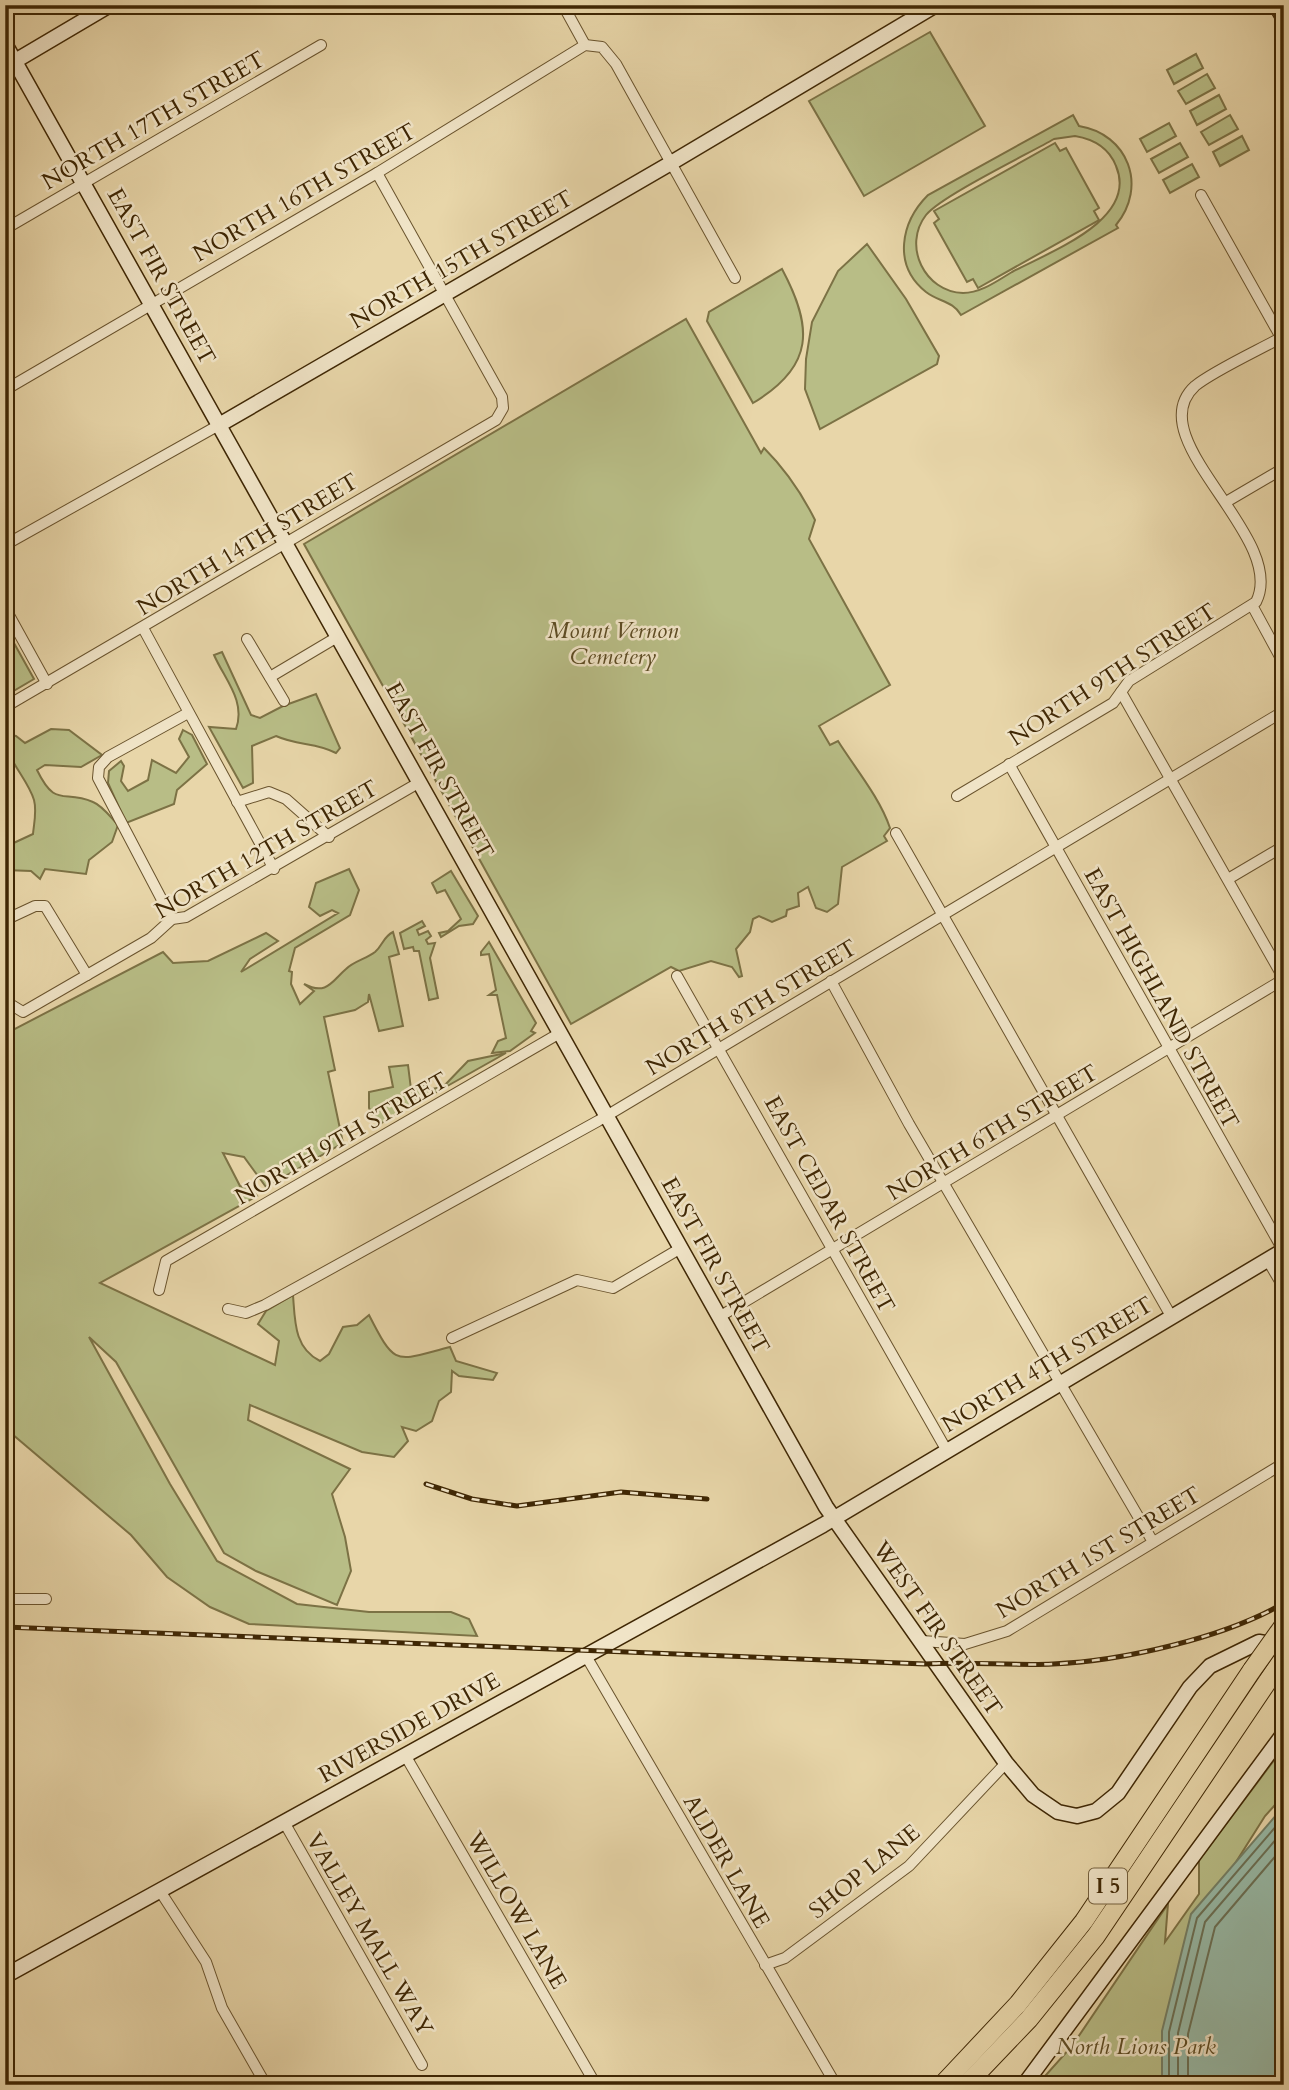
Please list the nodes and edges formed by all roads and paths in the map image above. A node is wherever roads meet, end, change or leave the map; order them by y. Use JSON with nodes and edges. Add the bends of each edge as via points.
{"nodes":[{"id":1,"x":110,"y":5,"type":"edge"},
{"id":2,"x":563,"y":5,"type":"edge"},
{"id":3,"x":936,"y":5,"type":"edge"},
{"id":4,"x":1276,"y":5,"type":"edge"},
{"id":5,"x":1284,"y":19,"type":"edge"},
{"id":6,"x":5,"y":44,"type":"edge"},
{"id":7,"x":321,"y":45,"type":"dead end"},
{"id":8,"x":585,"y":45,"type":"junction"},
{"id":9,"x":10,"y":64,"type":"edge"},
{"id":10,"x":671,"y":163,"type":"junction"},
{"id":11,"x":377,"y":173,"type":"junction"},
{"id":12,"x":83,"y":183,"type":"junction"},
{"id":13,"x":1201,"y":195,"type":"dead end"},
{"id":14,"x":5,"y":229,"type":"edge"},
{"id":15,"x":735,"y":278,"type":"dead end"},
{"id":16,"x":445,"y":294,"type":"junction"},
{"id":17,"x":151,"y":303,"type":"junction"},
{"id":18,"x":1283,"y":338,"type":"edge"},
{"id":19,"x":5,"y":390,"type":"edge"},
{"id":20,"x":219,"y":425,"type":"junction"},
{"id":21,"x":1284,"y":468,"type":"edge"},
{"id":22,"x":1226,"y":502,"type":"junction"},
{"id":23,"x":287,"y":544,"type":"junction"},
{"id":24,"x":5,"y":545,"type":"edge"},
{"id":25,"x":1253,"y":607,"type":"junction"},
{"id":26,"x":5,"y":608,"type":"edge"},
{"id":27,"x":143,"y":628,"type":"junction"},
{"id":28,"x":339,"y":636,"type":"junction"},
{"id":29,"x":247,"y":639,"type":"dead end"},
{"id":30,"x":1284,"y":664,"type":"edge"},
{"id":31,"x":270,"y":677,"type":"junction"},
{"id":32,"x":47,"y":684,"type":"junction"},
{"id":33,"x":1121,"y":692,"type":"junction"},
{"id":34,"x":284,"y":701,"type":"dead end"},
{"id":35,"x":5,"y":707,"type":"edge"},
{"id":36,"x":1284,"y":711,"type":"edge"},
{"id":37,"x":188,"y":713,"type":"junction"},
{"id":38,"x":1009,"y":764,"type":"junction"},
{"id":39,"x":1171,"y":779,"type":"junction"},
{"id":40,"x":420,"y":782,"type":"junction"},
{"id":41,"x":957,"y":796,"type":"dead end"},
{"id":42,"x":237,"y":802,"type":"junction"},
{"id":43,"x":896,"y":833,"type":"dead end"},
{"id":44,"x":328,"y":837,"type":"junction"},
{"id":45,"x":1284,"y":846,"type":"edge"},
{"id":46,"x":1056,"y":848,"type":"junction"},
{"id":47,"x":274,"y":869,"type":"junction"},
{"id":48,"x":1228,"y":879,"type":"junction"},
{"id":49,"x":943,"y":915,"type":"junction"},
{"id":50,"x":172,"y":919,"type":"junction"},
{"id":51,"x":5,"y":920,"type":"edge"},
{"id":52,"x":88,"y":975,"type":"junction"},
{"id":53,"x":677,"y":976,"type":"dead end"},
{"id":54,"x":1284,"y":979,"type":"edge"},
{"id":55,"x":831,"y":981,"type":"junction"},
{"id":56,"x":5,"y":1001,"type":"edge"},
{"id":57,"x":560,"y":1033,"type":"junction"},
{"id":58,"x":719,"y":1048,"type":"junction"},
{"id":59,"x":1170,"y":1048,"type":"junction"},
{"id":60,"x":607,"y":1116,"type":"junction"},
{"id":61,"x":1057,"y":1116,"type":"junction"},
{"id":62,"x":944,"y":1183,"type":"junction"},
{"id":63,"x":681,"y":1248,"type":"junction"},
{"id":64,"x":834,"y":1249,"type":"junction"},
{"id":65,"x":1283,"y":1250,"type":"edge"},
{"id":66,"x":1267,"y":1259,"type":"junction"},
{"id":67,"x":1284,"y":1288,"type":"edge"},
{"id":68,"x":159,"y":1290,"type":"dead end"},
{"id":69,"x":228,"y":1309,"type":"dead end"},
{"id":70,"x":719,"y":1317,"type":"junction"},
{"id":71,"x":1171,"y":1317,"type":"junction"},
{"id":72,"x":452,"y":1338,"type":"dead end"},
{"id":73,"x":1060,"y":1383,"type":"junction"},
{"id":74,"x":947,"y":1451,"type":"junction"},
{"id":75,"x":1284,"y":1463,"type":"edge"},
{"id":76,"x":834,"y":1518,"type":"junction"},
{"id":77,"x":1153,"y":1542,"type":"junction"},
{"id":78,"x":5,"y":1599,"type":"edge"},
{"id":79,"x":46,"y":1599,"type":"dead end"},
{"id":80,"x":1284,"y":1625,"type":"edge"},
{"id":81,"x":922,"y":1641,"type":"junction"},
{"id":82,"x":1284,"y":1646,"type":"edge"},
{"id":83,"x":586,"y":1656,"type":"junction"},
{"id":84,"x":1284,"y":1657,"type":"edge"},
{"id":85,"x":1284,"y":1733,"type":"edge"},
{"id":86,"x":405,"y":1755,"type":"junction"},
{"id":87,"x":1006,"y":1763,"type":"junction"},
{"id":88,"x":284,"y":1822,"type":"junction"},
{"id":89,"x":160,"y":1891,"type":"junction"},
{"id":90,"x":765,"y":1965,"type":"junction"},
{"id":91,"x":5,"y":1976,"type":"edge"},
{"id":92,"x":422,"y":2065,"type":"dead end"},
{"id":93,"x":266,"y":2085,"type":"edge"},
{"id":94,"x":596,"y":2085,"type":"edge"},
{"id":95,"x":836,"y":2085,"type":"edge"},
{"id":96,"x":942,"y":2085,"type":"edge"},
{"id":97,"x":965,"y":2085,"type":"edge"},
{"id":98,"x":1024,"y":2085,"type":"edge"}],
"edges":[{"from":1,"to":9,"type":"street"},
{"from":2,"to":8,"type":"street"},
{"from":3,"to":10,"type":"street","name":"NORTH 15TH STREET"},
{"from":4,"to":5,"type":"street"},
{"from":6,"to":9,"type":"street","name":"EAST FIR STREET"},
{"from":7,"to":12,"type":"street","name":"NORTH 17TH STREET"},
{"from":8,"to":10,"type":"street","via":[[602,47],[615,64]]},
{"from":8,"to":11,"type":"street","name":"NORTH 16TH STREET"},
{"from":9,"to":12,"type":"street","name":"EAST FIR STREET"},
{"from":10,"to":15,"type":"street"},
{"from":10,"to":16,"type":"street","name":"NORTH 15TH STREET"},
{"from":11,"to":16,"type":"street"},
{"from":11,"to":17,"type":"street","name":"NORTH 16TH STREET"},
{"from":12,"to":14,"type":"street","name":"NORTH 17TH STREET"},
{"from":12,"to":17,"type":"street","name":"EAST FIR STREET"},
{"from":13,"to":18,"type":"street"},
{"from":16,"to":20,"type":"street","name":"NORTH 15TH STREET"},
{"from":16,"to":23,"type":"street","name":"NORTH 14TH STREET","via":[[502,397],[503,408],[496,420]]},
{"from":17,"to":19,"type":"street","name":"NORTH 16TH STREET"},
{"from":17,"to":20,"type":"street","name":"EAST FIR STREET"},
{"from":18,"to":22,"type":"street","via":[[1200,383],[1184,410],[1186,438]]},
{"from":20,"to":23,"type":"street","name":"EAST FIR STREET"},
{"from":20,"to":24,"type":"street","name":"NORTH 15TH STREET"},
{"from":21,"to":22,"type":"street"},
{"from":22,"to":25,"type":"street","via":[[1263,576]]},
{"from":23,"to":27,"type":"street","name":"NORTH 14TH STREET"},
{"from":23,"to":28,"type":"street","name":"EAST FIR STREET"},
{"from":25,"to":30,"type":"street"},
{"from":25,"to":33,"type":"street","name":"NORTH 9TH STREET","via":[[1129,681]]},
{"from":26,"to":32,"type":"street"},
{"from":27,"to":32,"type":"street","name":"NORTH 14TH STREET"},
{"from":27,"to":37,"type":"street"},
{"from":28,"to":31,"type":"street"},
{"from":28,"to":40,"type":"street","name":"EAST FIR STREET"},
{"from":29,"to":31,"type":"street"},
{"from":31,"to":34,"type":"street"},
{"from":32,"to":35,"type":"street","name":"NORTH 14TH STREET"},
{"from":33,"to":38,"type":"street","name":"NORTH 9TH STREET","via":[[1113,703]]},
{"from":33,"to":39,"type":"street"},
{"from":36,"to":39,"type":"street","name":"NORTH 8TH STREET"},
{"from":37,"to":42,"type":"street"},
{"from":37,"to":50,"type":"street","via":[[108,757],[99,767],[98,778]]},
{"from":38,"to":41,"type":"street","name":"NORTH 9TH STREET"},
{"from":38,"to":46,"type":"street","name":"EAST HIGHLAND STREET"},
{"from":39,"to":46,"type":"street","name":"NORTH 8TH STREET"},
{"from":39,"to":48,"type":"street"},
{"from":40,"to":44,"type":"street","name":"NORTH 12TH STREET"},
{"from":40,"to":57,"type":"street","name":"EAST FIR STREET"},
{"from":42,"to":44,"type":"street","via":[[269,792],[286,799]]},
{"from":42,"to":47,"type":"street"},
{"from":43,"to":49,"type":"street"},
{"from":44,"to":47,"type":"street","name":"NORTH 12TH STREET"},
{"from":45,"to":48,"type":"street"},
{"from":46,"to":49,"type":"street","name":"NORTH 8TH STREET"},
{"from":46,"to":59,"type":"street","name":"EAST HIGHLAND STREET"},
{"from":47,"to":50,"type":"street","name":"NORTH 12TH STREET","via":[[186,917]]},
{"from":48,"to":54,"type":"street"},
{"from":49,"to":55,"type":"street","name":"NORTH 8TH STREET"},
{"from":49,"to":61,"type":"street"},
{"from":50,"to":52,"type":"street","name":"NORTH 12TH STREET","via":[[152,938]]},
{"from":51,"to":52,"type":"street","via":[[45,906]]},
{"from":52,"to":56,"type":"street","name":"NORTH 12TH STREET","via":[[23,1012]]},
{"from":53,"to":58,"type":"street","name":"EAST CEDAR STREET"},
{"from":54,"to":59,"type":"street","name":"NORTH 6TH STREET"},
{"from":55,"to":58,"type":"street","name":"NORTH 8TH STREET"},
{"from":55,"to":62,"type":"street"},
{"from":57,"to":60,"type":"street","name":"EAST FIR STREET"},
{"from":57,"to":68,"type":"street","name":"NORTH 9TH STREET","via":[[166,1261]]},
{"from":58,"to":60,"type":"street","name":"NORTH 8TH STREET"},
{"from":58,"to":64,"type":"street","name":"EAST CEDAR STREET"},
{"from":59,"to":61,"type":"street","name":"NORTH 6TH STREET"},
{"from":59,"to":65,"type":"street","name":"EAST HIGHLAND STREET"},
{"from":60,"to":63,"type":"street","name":"EAST FIR STREET"},
{"from":60,"to":69,"type":"street","name":"NORTH 8TH STREET","via":[[265,1305],[246,1313]]},
{"from":61,"to":62,"type":"street","name":"NORTH 6TH STREET"},
{"from":61,"to":71,"type":"street"},
{"from":62,"to":64,"type":"street","name":"NORTH 6TH STREET"},
{"from":62,"to":73,"type":"street"},
{"from":63,"to":70,"type":"street","name":"EAST FIR STREET"},
{"from":63,"to":72,"type":"street","via":[[613,1288],[577,1280]]},
{"from":64,"to":70,"type":"street","name":"NORTH 6TH STREET"},
{"from":64,"to":74,"type":"street","name":"EAST CEDAR STREET"},
{"from":65,"to":66,"type":"street","name":"NORTH 4TH STREET"},
{"from":66,"to":67,"type":"street"},
{"from":66,"to":71,"type":"street","name":"NORTH 4TH STREET"},
{"from":70,"to":76,"type":"street","name":"EAST FIR STREET"},
{"from":71,"to":73,"type":"street","name":"NORTH 4TH STREET"},
{"from":73,"to":74,"type":"street","name":"NORTH 4TH STREET"},
{"from":73,"to":77,"type":"street"},
{"from":74,"to":76,"type":"street","name":"NORTH 4TH STREET"},
{"from":75,"to":77,"type":"street","name":"NORTH 1ST STREET"},
{"from":76,"to":81,"type":"street","name":"WEST FIR STREET"},
{"from":76,"to":83,"type":"street","name":"RIVERSIDE DRIVE"},
{"from":77,"to":81,"type":"street","name":"NORTH 1ST STREET","via":[[1007,1630],[965,1644]]},
{"from":78,"to":79,"type":"street"},
{"from":80,"to":96,"type":"highway","number":"I 5","bridge":true,"via":[[1084,1921],[1018,2004]]},
{"from":81,"to":87,"type":"street","name":"WEST FIR STREET"},
{"from":82,"to":87,"type":"street","name":"WEST FIR STREET","via":[[1259,1642],[1210,1666],[1190,1687],[1118,1793],[1096,1811],[1077,1816],[1058,1812],[1033,1795]]},
{"from":83,"to":86,"type":"street","name":"RIVERSIDE DRIVE"},
{"from":83,"to":90,"type":"street","name":"ALDER LANE"},
{"from":84,"to":97,"type":"highway","number":"I 5","via":[[1096,1936],[1029,2019]]},
{"from":85,"to":98,"type":"street"},
{"from":86,"to":88,"type":"street","name":"RIVERSIDE DRIVE"},
{"from":86,"to":94,"type":"street","name":"WILLOW LANE"},
{"from":87,"to":90,"type":"street","name":"SHOP LANE","via":[[909,1866],[785,1958]]},
{"from":88,"to":89,"type":"street","name":"RIVERSIDE DRIVE"},
{"from":88,"to":92,"type":"street","name":"VALLEY MALL WAY"},
{"from":89,"to":91,"type":"street","name":"RIVERSIDE DRIVE"},
{"from":89,"to":93,"type":"street","via":[[206,1962],[222,2008]]},
{"from":90,"to":95,"type":"street","name":"ALDER LANE"}]}
